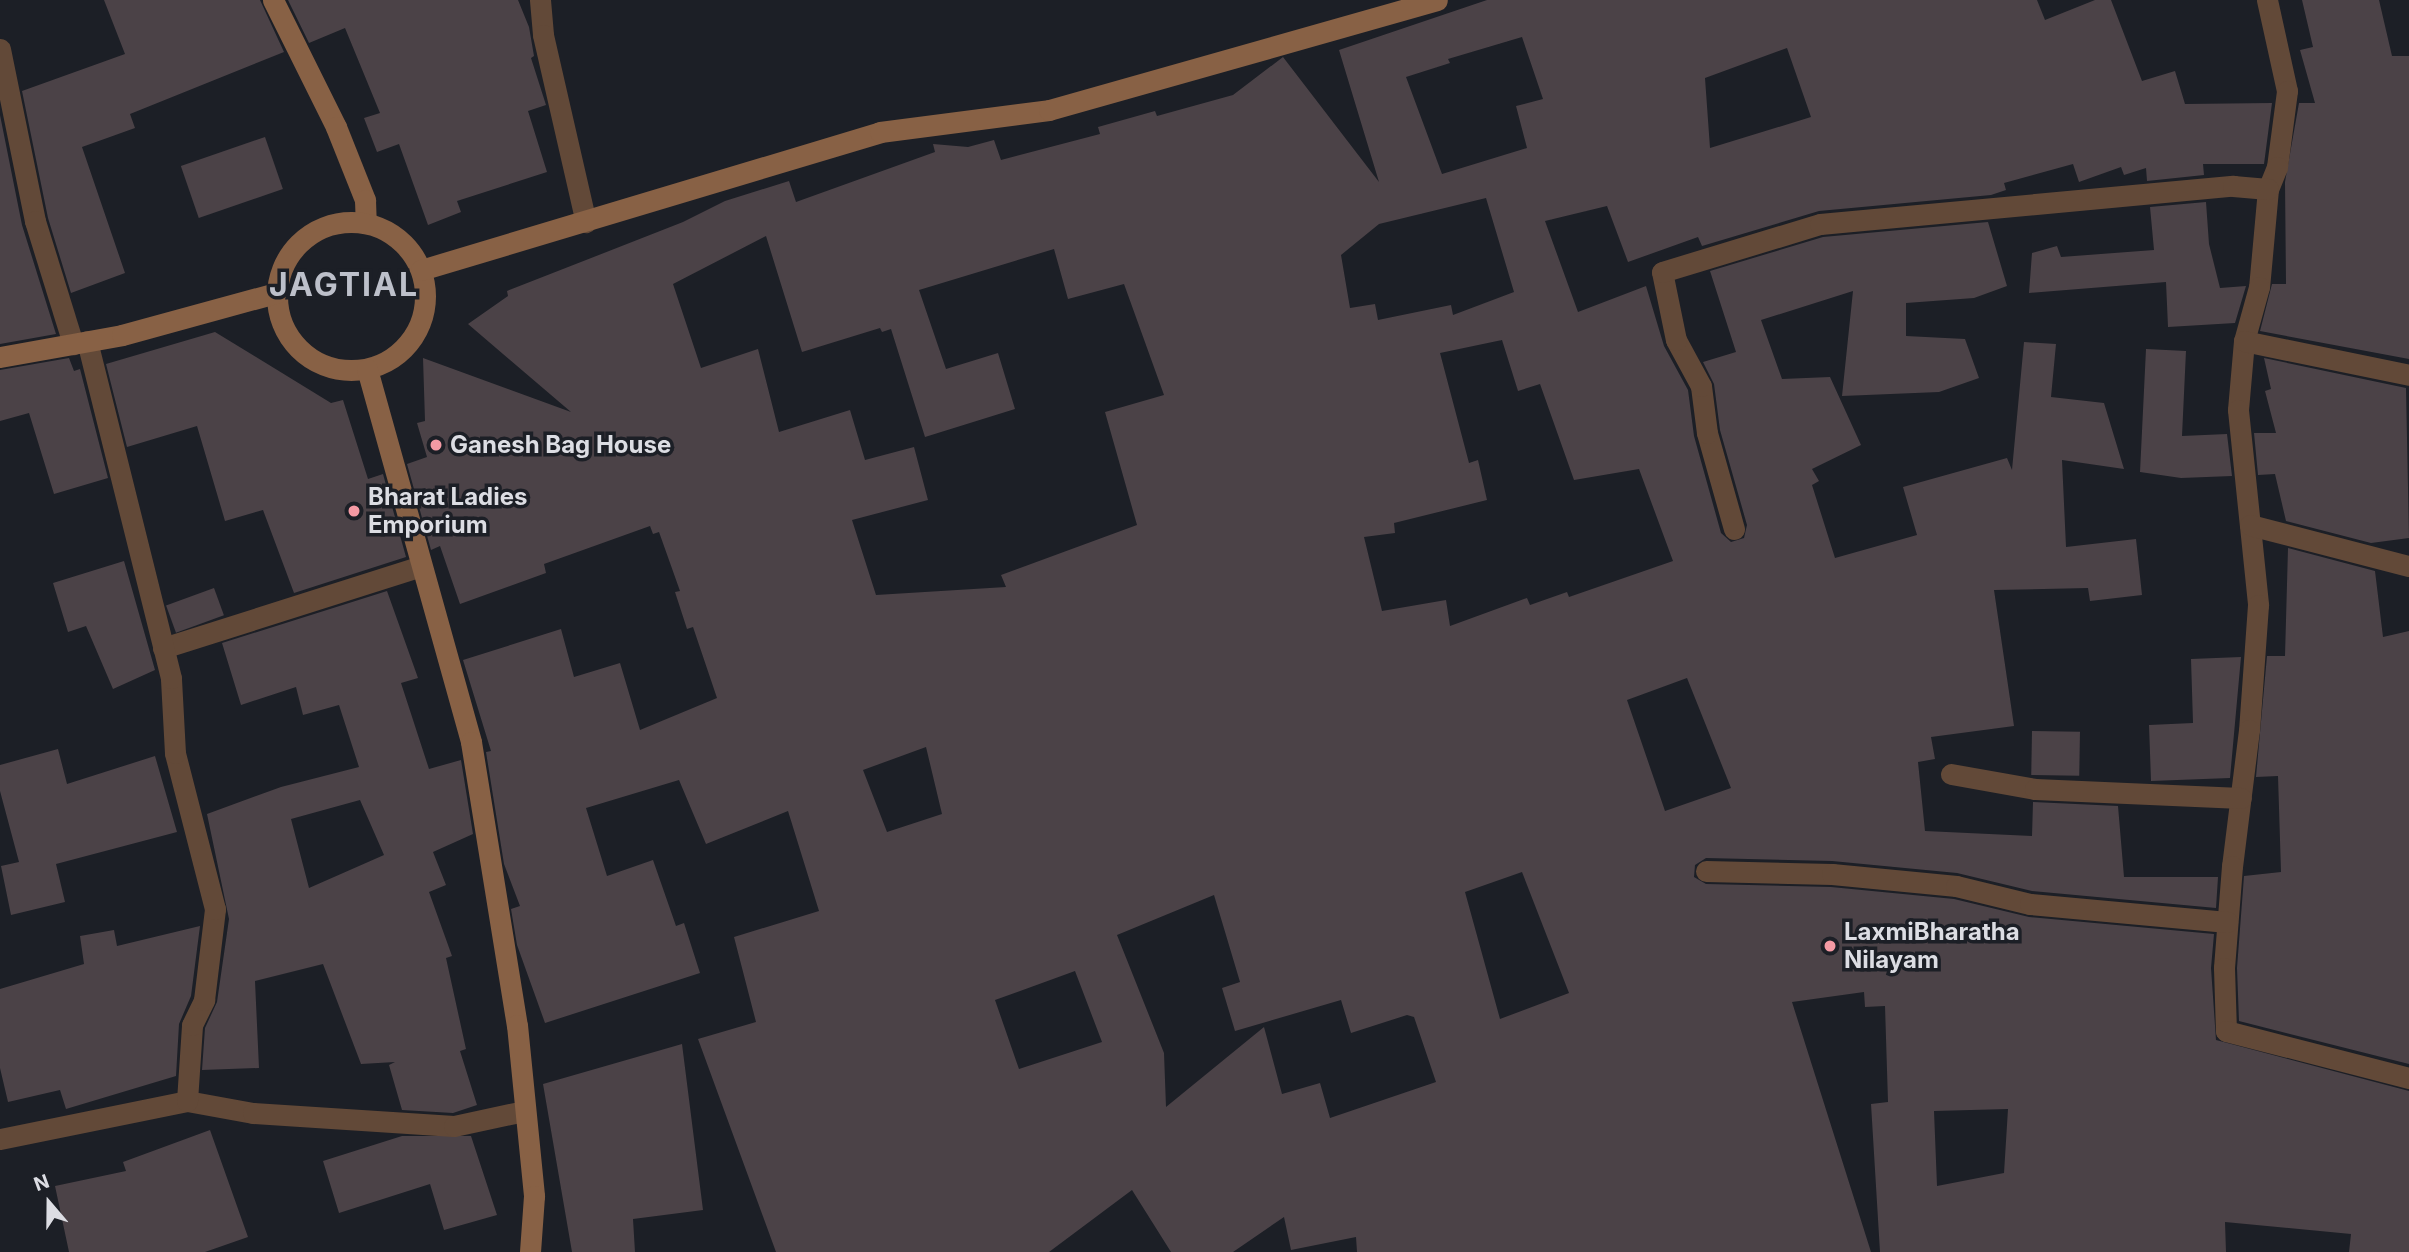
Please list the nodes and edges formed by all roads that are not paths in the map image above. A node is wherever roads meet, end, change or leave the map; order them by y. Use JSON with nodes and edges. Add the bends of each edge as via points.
{"nodes":[{"id":1,"x":273,"y":0,"type":"edge"},
{"id":2,"x":540,"y":0,"type":"edge"},
{"id":3,"x":1437,"y":0,"type":"edge"},
{"id":4,"x":2267,"y":0,"type":"edge"},
{"id":5,"x":0,"y":49,"type":"edge"},
{"id":6,"x":2268,"y":189,"type":"junction"},
{"id":7,"x":586,"y":222,"type":"junction"},
{"id":8,"x":366,"y":223,"type":"junction"},
{"id":9,"x":421,"y":270,"type":"junction"},
{"id":10,"x":276,"y":293,"type":"junction"},
{"id":11,"x":2244,"y":341,"type":"junction"},
{"id":12,"x":80,"y":342,"type":"junction"},
{"id":13,"x":0,"y":357,"type":"edge"},
{"id":14,"x":368,"y":369,"type":"junction"},
{"id":15,"x":2409,"y":375,"type":"edge"},
{"id":16,"x":2250,"y":525,"type":"junction"},
{"id":17,"x":1734,"y":530,"type":"dead end"},
{"id":18,"x":421,"y":566,"type":"junction"},
{"id":19,"x":2409,"y":566,"type":"edge"},
{"id":20,"x":163,"y":648,"type":"junction"},
{"id":21,"x":1951,"y":774,"type":"dead end"},
{"id":22,"x":2241,"y":798,"type":"junction"},
{"id":23,"x":1706,"y":871,"type":"dead end"},
{"id":24,"x":2227,"y":922,"type":"junction"},
{"id":25,"x":2409,"y":1078,"type":"edge"},
{"id":26,"x":187,"y":1101,"type":"junction"},
{"id":27,"x":524,"y":1111,"type":"junction"},
{"id":28,"x":0,"y":1139,"type":"edge"},
{"id":29,"x":530,"y":1252,"type":"edge"}],
"edges":[{"from":1,"to":8,"type":"main road","via":[[337,127],[365,200]]},
{"from":2,"to":7,"type":"street","via":[[542,35]]},
{"from":3,"to":7,"type":"main road","via":[[1049,110],[880,132]]},
{"from":4,"to":6,"type":"street","via":[[2287,92],[2277,167]]},
{"from":5,"to":12,"type":"street","via":[[35,221]]},
{"from":6,"to":11,"type":"street","via":[[2259,287]]},
{"from":6,"to":17,"type":"street","via":[[2233,186],[1820,224],[1662,272],[1676,340],[1701,386],[1707,433]]},
{"from":7,"to":9,"type":"main road"},
{"from":8,"to":9,"type":"main road","via":[[389,232],[408,248]]},
{"from":8,"to":10,"type":"main road","via":[[340,222],[316,231],[295,247],[282,268]]},
{"from":9,"to":14,"type":"main road","via":[[426,295],[422,320],[410,342],[391,359]]},
{"from":10,"to":12,"type":"main road"},
{"from":10,"to":14,"type":"main road","via":[[288,336],[303,353],[323,365]]},
{"from":11,"to":15,"type":"street"},
{"from":11,"to":16,"type":"street","via":[[2238,410]]},
{"from":12,"to":13,"type":"main road"},
{"from":12,"to":20,"type":"street"},
{"from":14,"to":18,"type":"main road"},
{"from":16,"to":19,"type":"street"},
{"from":16,"to":22,"type":"street","via":[[2258,605]]},
{"from":18,"to":20,"type":"street"},
{"from":18,"to":27,"type":"main road","via":[[471,742],[517,1025]]},
{"from":20,"to":26,"type":"street","via":[[171,678],[175,753],[215,909],[204,1000],[192,1025]]},
{"from":21,"to":22,"type":"street","via":[[2035,789]]},
{"from":22,"to":24,"type":"street"},
{"from":23,"to":24,"type":"street","via":[[1832,874],[1956,886],[2030,904]]},
{"from":24,"to":25,"type":"street","via":[[2226,1031]]},
{"from":26,"to":27,"type":"street","via":[[253,1113],[454,1126]]},
{"from":26,"to":28,"type":"street"},
{"from":27,"to":29,"type":"main road","via":[[534,1196]]}]}
